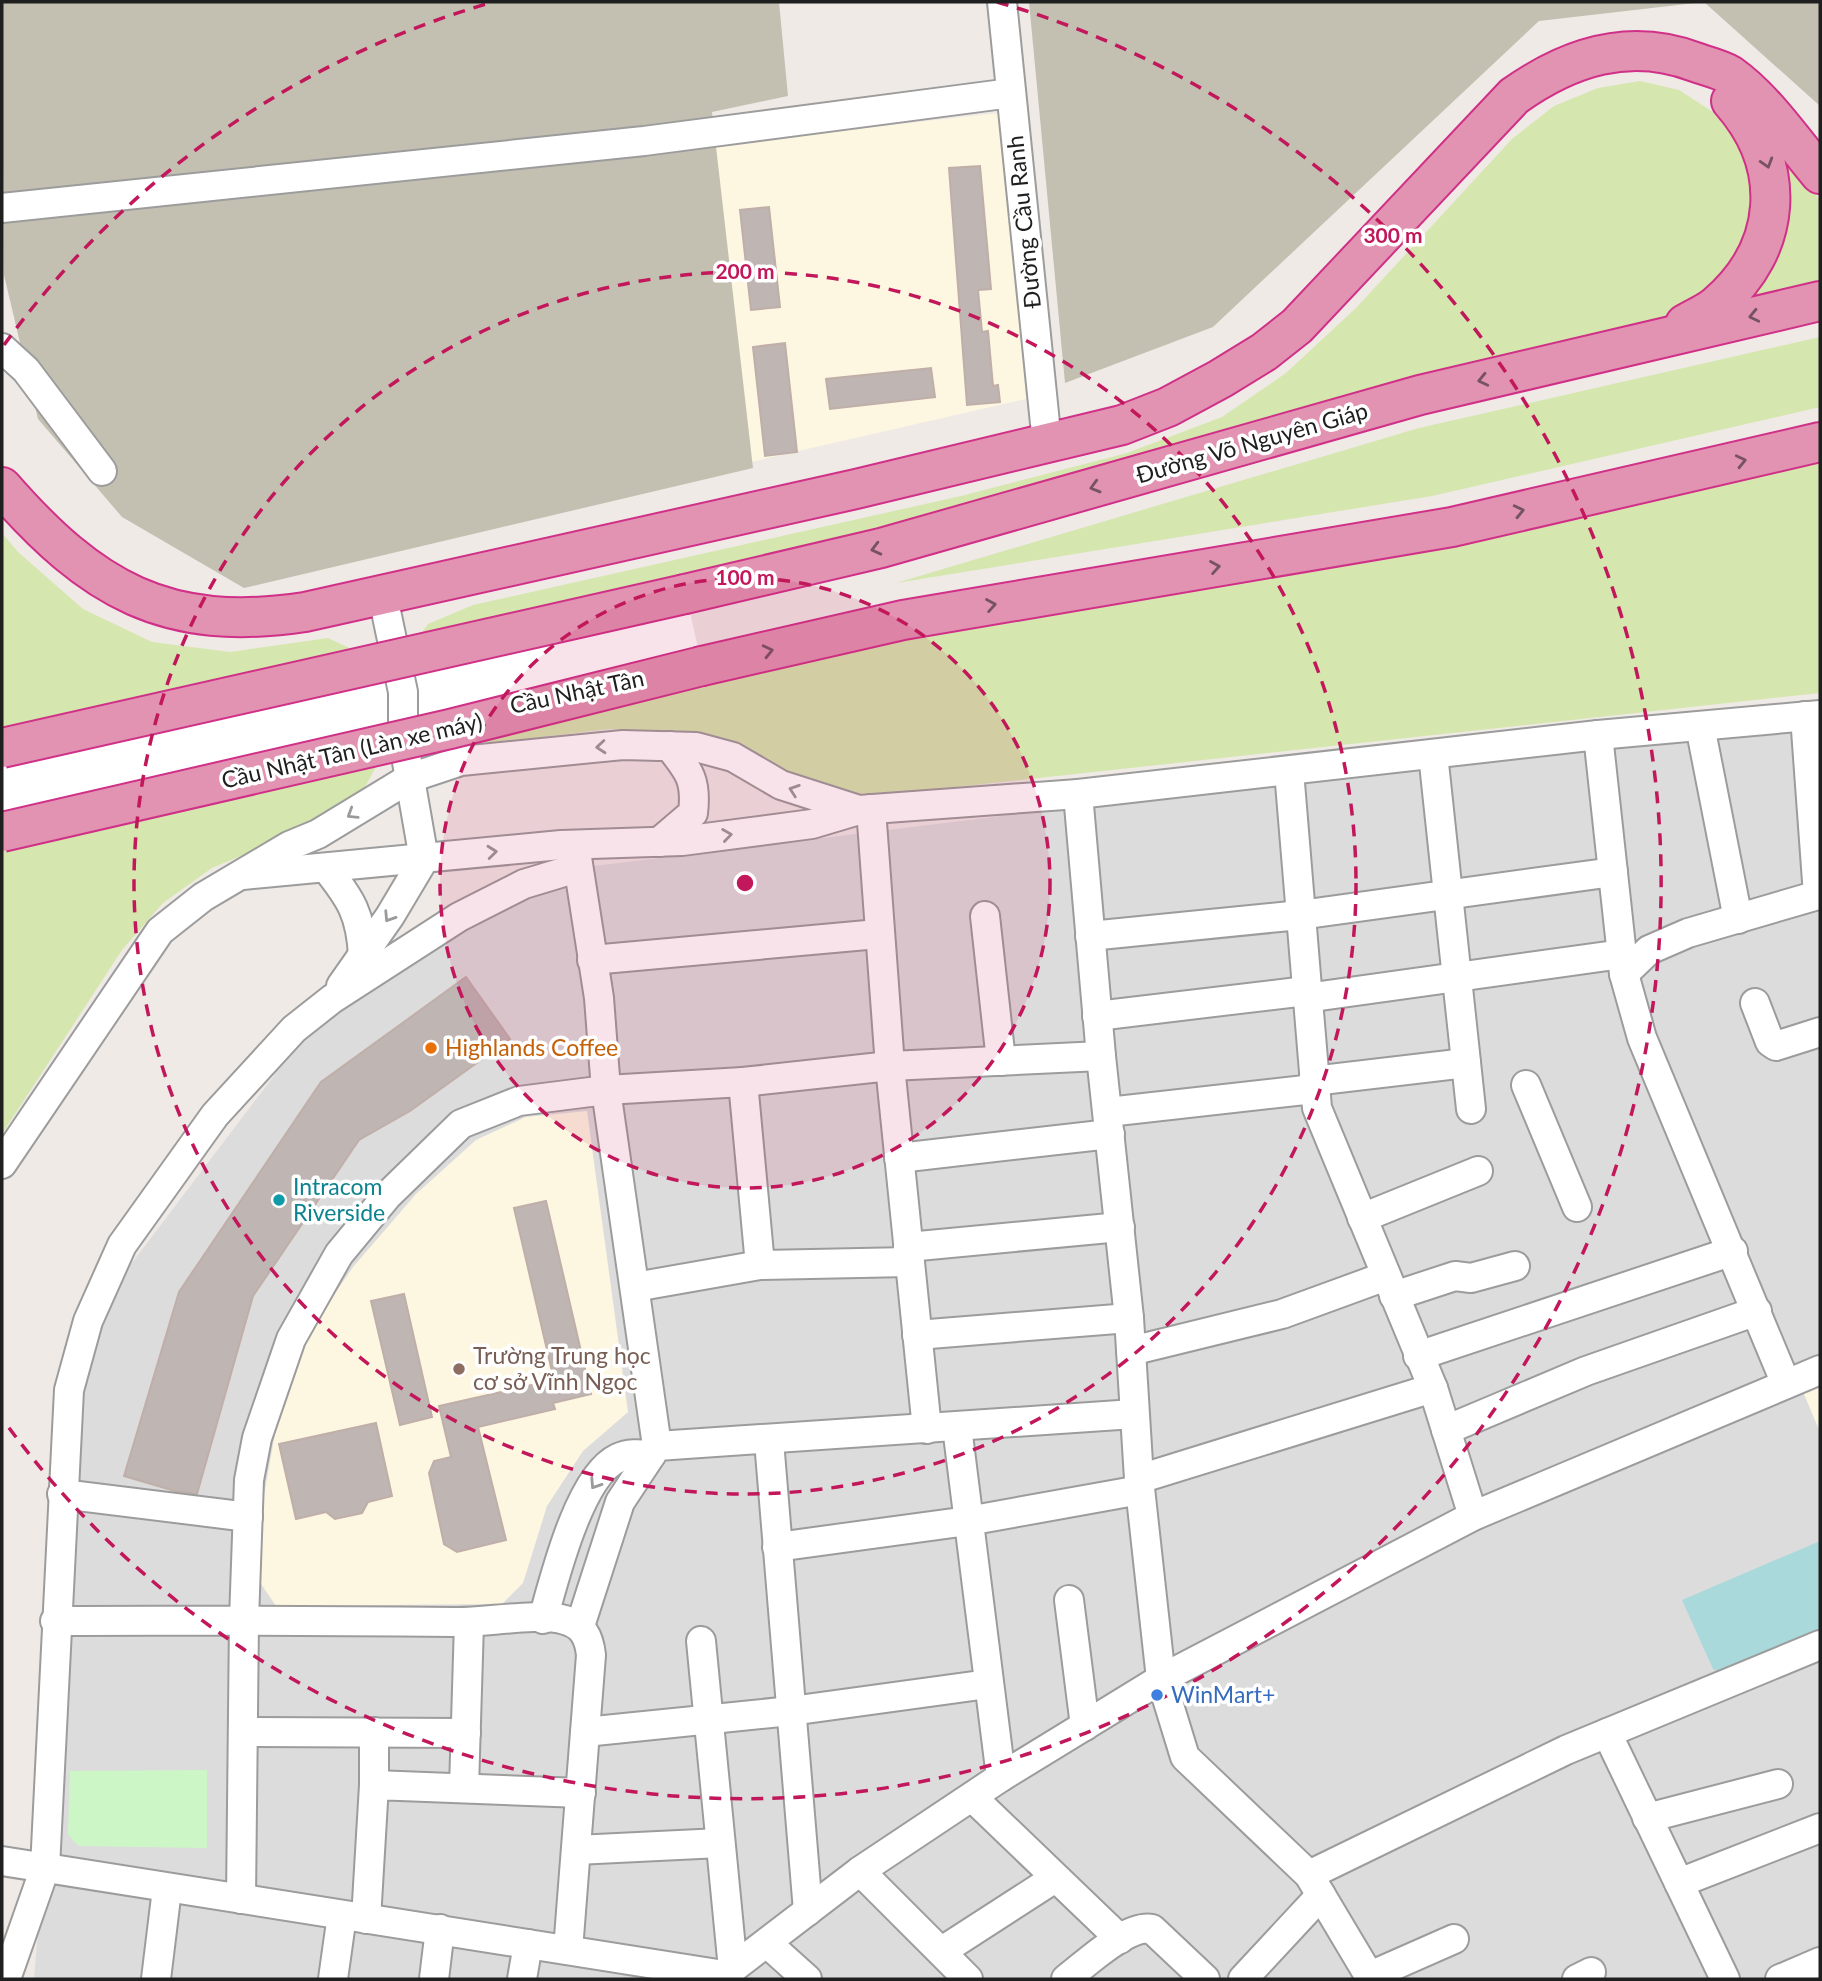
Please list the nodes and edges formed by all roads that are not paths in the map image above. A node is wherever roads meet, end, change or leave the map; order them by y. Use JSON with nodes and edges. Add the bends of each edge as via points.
{"nodes":[{"id":1,"x":1002,"y":2,"type":"edge"},
{"id":2,"x":1679,"y":56,"type":"junction"},
{"id":3,"x":1011,"y":93,"type":"junction"},
{"id":4,"x":1820,"y":174,"type":"edge"},
{"id":5,"x":2,"y":208,"type":"edge"},
{"id":6,"x":1820,"y":301,"type":"edge"},
{"id":7,"x":2,"y":348,"type":"edge"},
{"id":8,"x":1545,"y":365,"type":"junction"},
{"id":9,"x":1820,"y":442,"type":"edge"},
{"id":10,"x":1047,"y":443,"type":"junction"},
{"id":11,"x":102,"y":471,"type":"dead end"},
{"id":12,"x":2,"y":487,"type":"edge"},
{"id":13,"x":685,"y":594,"type":"junction"},
{"id":14,"x":383,"y":597,"type":"junction"},
{"id":15,"x":702,"y":666,"type":"junction"},
{"id":16,"x":403,"y":692,"type":"junction"},
{"id":17,"x":1813,"y":715,"type":"edge"},
{"id":18,"x":1700,"y":726,"type":"junction"},
{"id":19,"x":1598,"y":735,"type":"junction"},
{"id":20,"x":2,"y":737,"type":"edge"},
{"id":21,"x":669,"y":746,"type":"junction"},
{"id":22,"x":2,"y":748,"type":"edge"},
{"id":23,"x":1433,"y":754,"type":"junction"},
{"id":24,"x":461,"y":761,"type":"junction"},
{"id":25,"x":1289,"y":771,"type":"junction"},
{"id":26,"x":411,"y":778,"type":"junction"},
{"id":27,"x":1079,"y":794,"type":"junction"},
{"id":28,"x":865,"y":810,"type":"junction"},
{"id":29,"x":2,"y":821,"type":"edge"},
{"id":30,"x":2,"y":832,"type":"edge"},
{"id":31,"x":660,"y":842,"type":"junction"},
{"id":32,"x":576,"y":856,"type":"junction"},
{"id":33,"x":424,"y":859,"type":"junction"},
{"id":34,"x":326,"y":867,"type":"junction"},
{"id":35,"x":1613,"y":872,"type":"junction"},
{"id":36,"x":243,"y":875,"type":"junction"},
{"id":37,"x":1448,"y":895,"type":"junction"},
{"id":38,"x":1300,"y":915,"type":"junction"},
{"id":39,"x":985,"y":916,"type":"dead end"},
{"id":40,"x":1738,"y":919,"type":"junction"},
{"id":41,"x":878,"y":934,"type":"junction"},
{"id":42,"x":1090,"y":936,"type":"junction"},
{"id":43,"x":363,"y":956,"type":"junction"},
{"id":44,"x":592,"y":960,"type":"junction"},
{"id":45,"x":1623,"y":964,"type":"junction"},
{"id":46,"x":1457,"y":975,"type":"junction"},
{"id":47,"x":1306,"y":995,"type":"junction"},
{"id":48,"x":332,"y":999,"type":"junction"},
{"id":49,"x":1755,"y":1003,"type":"dead end"},
{"id":50,"x":1097,"y":1017,"type":"junction"},
{"id":51,"x":1820,"y":1032,"type":"edge"},
{"id":52,"x":1101,"y":1056,"type":"junction"},
{"id":53,"x":1001,"y":1061,"type":"junction"},
{"id":54,"x":1466,"y":1063,"type":"junction"},
{"id":55,"x":890,"y":1066,"type":"junction"},
{"id":56,"x":743,"y":1082,"type":"junction"},
{"id":57,"x":1314,"y":1085,"type":"junction"},
{"id":58,"x":1526,"y":1085,"type":"dead end"},
{"id":59,"x":606,"y":1090,"type":"junction"},
{"id":60,"x":1471,"y":1109,"type":"dead end"},
{"id":61,"x":1109,"y":1123,"type":"junction"},
{"id":62,"x":899,"y":1158,"type":"junction"},
{"id":63,"x":2,"y":1164,"type":"edge"},
{"id":64,"x":1478,"y":1171,"type":"dead end"},
{"id":65,"x":1577,"y":1207,"type":"dead end"},
{"id":66,"x":1362,"y":1218,"type":"junction"},
{"id":67,"x":1120,"y":1227,"type":"junction"},
{"id":68,"x":1733,"y":1251,"type":"junction"},
{"id":69,"x":908,"y":1254,"type":"junction"},
{"id":70,"x":760,"y":1265,"type":"junction"},
{"id":71,"x":1515,"y":1266,"type":"dead end"},
{"id":72,"x":1390,"y":1286,"type":"junction"},
{"id":73,"x":635,"y":1287,"type":"junction"},
{"id":74,"x":1757,"y":1311,"type":"junction"},
{"id":75,"x":1129,"y":1318,"type":"junction"},
{"id":76,"x":917,"y":1335,"type":"junction"},
{"id":77,"x":1131,"y":1351,"type":"junction"},
{"id":78,"x":1418,"y":1356,"type":"junction"},
{"id":79,"x":1820,"y":1370,"type":"edge"},
{"id":80,"x":1786,"y":1384,"type":"junction"},
{"id":81,"x":1433,"y":1388,"type":"junction"},
{"id":82,"x":1134,"y":1413,"type":"junction"},
{"id":83,"x":957,"y":1427,"type":"junction"},
{"id":84,"x":927,"y":1429,"type":"junction"},
{"id":85,"x":1446,"y":1430,"type":"junction"},
{"id":86,"x":769,"y":1441,"type":"junction"},
{"id":87,"x":654,"y":1451,"type":"junction"},
{"id":88,"x":1139,"y":1485,"type":"junction"},
{"id":89,"x":62,"y":1494,"type":"junction"},
{"id":90,"x":1473,"y":1516,"type":"junction"},
{"id":91,"x":248,"y":1517,"type":"junction"},
{"id":92,"x":968,"y":1521,"type":"junction"},
{"id":93,"x":777,"y":1547,"type":"junction"},
{"id":94,"x":1069,"y":1600,"type":"dead end"},
{"id":95,"x":543,"y":1619,"type":"junction"},
{"id":96,"x":244,"y":1620,"type":"junction"},
{"id":97,"x":55,"y":1621,"type":"junction"},
{"id":98,"x":469,"y":1623,"type":"junction"},
{"id":99,"x":580,"y":1626,"type":"junction"},
{"id":100,"x":701,"y":1641,"type":"dead end"},
{"id":101,"x":1820,"y":1645,"type":"edge"},
{"id":102,"x":1161,"y":1679,"type":"junction"},
{"id":103,"x":988,"y":1684,"type":"junction"},
{"id":104,"x":791,"y":1711,"type":"junction"},
{"id":105,"x":709,"y":1720,"type":"junction"},
{"id":106,"x":1085,"y":1726,"type":"junction"},
{"id":107,"x":244,"y":1732,"type":"junction"},
{"id":108,"x":374,"y":1732,"type":"junction"},
{"id":109,"x":585,"y":1732,"type":"junction"},
{"id":110,"x":466,"y":1733,"type":"junction"},
{"id":111,"x":1607,"y":1733,"type":"junction"},
{"id":112,"x":1001,"y":1777,"type":"junction"},
{"id":113,"x":1778,"y":1784,"type":"dead end"},
{"id":114,"x":374,"y":1785,"type":"junction"},
{"id":115,"x":464,"y":1788,"type":"junction"},
{"id":116,"x":581,"y":1793,"type":"junction"},
{"id":117,"x":972,"y":1797,"type":"junction"},
{"id":118,"x":1647,"y":1818,"type":"junction"},
{"id":119,"x":1820,"y":1828,"type":"edge"},
{"id":120,"x":720,"y":1843,"type":"junction"},
{"id":121,"x":576,"y":1850,"type":"junction"},
{"id":122,"x":2,"y":1861,"type":"edge"},
{"id":123,"x":45,"y":1868,"type":"junction"},
{"id":124,"x":860,"y":1871,"type":"junction"},
{"id":125,"x":1055,"y":1878,"type":"junction"},
{"id":126,"x":1679,"y":1884,"type":"junction"},
{"id":127,"x":1315,"y":1885,"type":"junction"},
{"id":128,"x":167,"y":1889,"type":"junction"},
{"id":129,"x":241,"y":1899,"type":"junction"},
{"id":130,"x":808,"y":1911,"type":"junction"},
{"id":131,"x":354,"y":1917,"type":"junction"},
{"id":132,"x":440,"y":1929,"type":"junction"},
{"id":133,"x":1120,"y":1939,"type":"junction"},
{"id":134,"x":1454,"y":1939,"type":"dead end"},
{"id":135,"x":527,"y":1944,"type":"junction"},
{"id":136,"x":768,"y":1944,"type":"junction"},
{"id":137,"x":568,"y":1950,"type":"junction"},
{"id":138,"x":942,"y":1951,"type":"junction"},
{"id":139,"x":1820,"y":1962,"type":"edge"},
{"id":140,"x":636,"y":1970,"type":"edge"},
{"id":141,"x":727,"y":1974,"type":"edge"},
{"id":142,"x":1370,"y":1978,"type":"edge"},
{"id":143,"x":6,"y":1979,"type":"edge"},
{"id":144,"x":156,"y":1979,"type":"edge"},
{"id":145,"x":333,"y":1979,"type":"edge"},
{"id":146,"x":434,"y":1979,"type":"edge"},
{"id":147,"x":522,"y":1979,"type":"edge"},
{"id":148,"x":807,"y":1979,"type":"edge"},
{"id":149,"x":968,"y":1979,"type":"edge"},
{"id":150,"x":1066,"y":1979,"type":"edge"},
{"id":151,"x":1205,"y":1979,"type":"edge"},
{"id":152,"x":1243,"y":1979,"type":"edge"},
{"id":153,"x":1725,"y":1979,"type":"edge"},
{"id":154,"x":1780,"y":1979,"type":"edge"}],
"edges":[{"from":1,"to":3,"type":"street","name":"Đường Cầu Ranh"},
{"from":2,"to":4,"type":"highway","via":[[1729,75]]},
{"from":2,"to":8,"type":"highway","one_way":true,"via":[[1718,87],[1745,117],[1762,149],[1771,179],[1765,237],[1737,285],[1715,307],[1681,326]]},
{"from":2,"to":10,"type":"highway","via":[[1646,50],[1609,51],[1545,74],[1506,103],[1297,326],[1264,352],[1168,407],[1122,425]]},
{"from":3,"to":5,"type":"street","via":[[644,141]]},
{"from":3,"to":10,"type":"street","name":"Đường Cầu Ranh"},
{"from":6,"to":8,"type":"highway","name":"Đường Võ Nguyên Giáp","one_way":true},
{"from":7,"to":11,"type":"street","via":[[26,369]]},
{"from":8,"to":13,"type":"highway","name":"Đường Võ Nguyên Giáp","one_way":true,"via":[[1420,395],[881,548]]},
{"from":15,"to":9,"type":"highway","one_way":true,"via":[[903,620],[1452,527]]},
{"from":10,"to":14,"type":"highway"},
{"from":12,"to":14,"type":"highway","via":[[72,557],[122,591],[176,612],[226,619],[274,617]]},
{"from":13,"to":20,"type":"highway","bridge":true,"via":[[429,639]]},
{"from":13,"to":22,"type":"highway","bridge":true},
{"from":14,"to":16,"type":"street"},
{"from":15,"to":29,"type":"highway","name":"Cầu Nhật Tân","bridge":true},
{"from":15,"to":30,"type":"highway","name":"Cầu Nhật Tân (Làn xe máy)","bridge":true},
{"from":16,"to":24,"type":"street"},
{"from":16,"to":26,"type":"street","via":[[403,739]]},
{"from":17,"to":18,"type":"street"},
{"from":17,"to":40,"type":"street","via":[[1818,895]]},
{"from":18,"to":19,"type":"street"},
{"from":18,"to":40,"type":"street"},
{"from":19,"to":23,"type":"street"},
{"from":19,"to":35,"type":"street"},
{"from":21,"to":24,"type":"street","one_way":true,"via":[[623,745]]},
{"from":28,"to":21,"type":"street","one_way":true,"via":[[781,785],[733,757],[696,747]]},
{"from":21,"to":31,"type":"street","via":[[690,772],[695,793],[693,813]]},
{"from":23,"to":25,"type":"street"},
{"from":23,"to":37,"type":"street"},
{"from":24,"to":26,"type":"street"},
{"from":25,"to":27,"type":"street"},
{"from":25,"to":38,"type":"street"},
{"from":26,"to":33,"type":"street"},
{"from":26,"to":36,"type":"street","one_way":true},
{"from":27,"to":28,"type":"street"},
{"from":27,"to":42,"type":"street"},
{"from":31,"to":28,"type":"street","one_way":true,"via":[[813,824]]},
{"from":28,"to":41,"type":"street"},
{"from":31,"to":32,"type":"street"},
{"from":33,"to":32,"type":"street","one_way":true},
{"from":32,"to":44,"type":"street"},
{"from":32,"to":48,"type":"street","via":[[459,917]]},
{"from":33,"to":34,"type":"street"},
{"from":33,"to":43,"type":"street","one_way":true},
{"from":34,"to":36,"type":"street"},
{"from":34,"to":43,"type":"street","via":[[350,897],[361,927]]},
{"from":35,"to":37,"type":"street"},
{"from":35,"to":45,"type":"street"},
{"from":36,"to":63,"type":"street","via":[[202,897],[160,931]]},
{"from":37,"to":38,"type":"street"},
{"from":37,"to":46,"type":"street"},
{"from":38,"to":42,"type":"street"},
{"from":38,"to":47,"type":"street"},
{"from":39,"to":53,"type":"street"},
{"from":40,"to":45,"type":"street","via":[[1649,950]]},
{"from":41,"to":44,"type":"street"},
{"from":41,"to":55,"type":"street"},
{"from":42,"to":50,"type":"street"},
{"from":43,"to":48,"type":"street"},
{"from":44,"to":59,"type":"street"},
{"from":45,"to":46,"type":"street"},
{"from":45,"to":68,"type":"street","via":[[1642,1038],[1688,1155]]},
{"from":46,"to":47,"type":"street"},
{"from":46,"to":54,"type":"street"},
{"from":47,"to":50,"type":"street"},
{"from":47,"to":57,"type":"street"},
{"from":48,"to":89,"type":"street","via":[[294,1029],[215,1115],[122,1245],[88,1321],[69,1390]]},
{"from":49,"to":51,"type":"street","via":[[1770,1042],[1776,1046]]},
{"from":50,"to":52,"type":"street"},
{"from":52,"to":53,"type":"street"},
{"from":52,"to":61,"type":"street"},
{"from":53,"to":55,"type":"street"},
{"from":54,"to":57,"type":"street"},
{"from":54,"to":60,"type":"street"},
{"from":55,"to":56,"type":"street"},
{"from":55,"to":62,"type":"street"},
{"from":56,"to":59,"type":"street"},
{"from":56,"to":70,"type":"street"},
{"from":57,"to":61,"type":"street"},
{"from":57,"to":66,"type":"street","via":[[1317,1108]]},
{"from":58,"to":65,"type":"street"},
{"from":59,"to":73,"type":"street"},
{"from":59,"to":91,"type":"street","via":[[519,1101],[461,1124],[387,1196],[340,1254],[291,1339],[257,1438]]},
{"from":61,"to":62,"type":"street"},
{"from":61,"to":67,"type":"street"},
{"from":62,"to":69,"type":"street"},
{"from":64,"to":66,"type":"street"},
{"from":66,"to":72,"type":"street"},
{"from":67,"to":69,"type":"street"},
{"from":67,"to":75,"type":"street"},
{"from":68,"to":74,"type":"street"},
{"from":68,"to":78,"type":"street"},
{"from":69,"to":70,"type":"street"},
{"from":69,"to":76,"type":"street"},
{"from":70,"to":73,"type":"street"},
{"from":71,"to":72,"type":"street","via":[[1471,1278],[1455,1276]]},
{"from":72,"to":77,"type":"street"},
{"from":72,"to":78,"type":"street"},
{"from":73,"to":87,"type":"street"},
{"from":74,"to":80,"type":"street"},
{"from":74,"to":85,"type":"street","via":[[1586,1371]]},
{"from":75,"to":76,"type":"street"},
{"from":75,"to":77,"type":"street"},
{"from":76,"to":84,"type":"street"},
{"from":77,"to":82,"type":"street"},
{"from":78,"to":81,"type":"street"},
{"from":79,"to":80,"type":"street"},
{"from":80,"to":90,"type":"street"},
{"from":81,"to":85,"type":"street"},
{"from":81,"to":88,"type":"street"},
{"from":82,"to":83,"type":"street"},
{"from":82,"to":88,"type":"street"},
{"from":83,"to":84,"type":"street"},
{"from":83,"to":92,"type":"street"},
{"from":84,"to":86,"type":"street"},
{"from":85,"to":90,"type":"street"},
{"from":86,"to":87,"type":"street"},
{"from":86,"to":93,"type":"street"},
{"from":87,"to":95,"type":"street","one_way":true,"via":[[616,1459],[601,1474],[580,1507],[560,1556]]},
{"from":87,"to":99,"type":"street","via":[[620,1502]]},
{"from":88,"to":92,"type":"street"},
{"from":88,"to":102,"type":"street"},
{"from":89,"to":91,"type":"street"},
{"from":89,"to":97,"type":"street"},
{"from":90,"to":102,"type":"street"},
{"from":91,"to":96,"type":"street"},
{"from":92,"to":93,"type":"street"},
{"from":92,"to":103,"type":"street"},
{"from":93,"to":104,"type":"street"},
{"from":94,"to":106,"type":"street"},
{"from":95,"to":98,"type":"street"},
{"from":95,"to":99,"type":"street","via":[[564,1619]]},
{"from":96,"to":97,"type":"street"},
{"from":96,"to":98,"type":"street"},
{"from":96,"to":107,"type":"street"},
{"from":97,"to":123,"type":"street"},
{"from":98,"to":110,"type":"street"},
{"from":99,"to":109,"type":"street","via":[[591,1654]]},
{"from":100,"to":105,"type":"street"},
{"from":101,"to":111,"type":"street"},
{"from":102,"to":106,"type":"street"},
{"from":102,"to":127,"type":"street","via":[[1185,1757]]},
{"from":103,"to":104,"type":"street"},
{"from":103,"to":112,"type":"street"},
{"from":104,"to":105,"type":"street"},
{"from":104,"to":130,"type":"street"},
{"from":105,"to":109,"type":"street"},
{"from":105,"to":120,"type":"street"},
{"from":106,"to":112,"type":"street"},
{"from":107,"to":108,"type":"street"},
{"from":107,"to":129,"type":"street"},
{"from":108,"to":110,"type":"street"},
{"from":108,"to":114,"type":"street"},
{"from":109,"to":116,"type":"street"},
{"from":110,"to":115,"type":"street"},
{"from":111,"to":118,"type":"street"},
{"from":111,"to":127,"type":"street","via":[[1487,1786]]},
{"from":112,"to":117,"type":"street"},
{"from":113,"to":118,"type":"street"},
{"from":114,"to":115,"type":"street"},
{"from":114,"to":131,"type":"street"},
{"from":115,"to":116,"type":"street"},
{"from":116,"to":121,"type":"street"},
{"from":117,"to":124,"type":"street"},
{"from":117,"to":125,"type":"street"},
{"from":118,"to":126,"type":"street"},
{"from":119,"to":126,"type":"street"},
{"from":120,"to":121,"type":"street"},
{"from":120,"to":141,"type":"street"},
{"from":121,"to":137,"type":"street"},
{"from":122,"to":123,"type":"street"},
{"from":123,"to":128,"type":"street"},
{"from":123,"to":143,"type":"street"},
{"from":124,"to":130,"type":"street"},
{"from":124,"to":138,"type":"street"},
{"from":125,"to":133,"type":"street"},
{"from":125,"to":138,"type":"street"},
{"from":126,"to":153,"type":"street"},
{"from":127,"to":142,"type":"street"},
{"from":127,"to":152,"type":"street"},
{"from":128,"to":129,"type":"street"},
{"from":128,"to":144,"type":"street"},
{"from":129,"to":131,"type":"street"},
{"from":130,"to":136,"type":"street"},
{"from":131,"to":132,"type":"street"},
{"from":131,"to":145,"type":"street"},
{"from":132,"to":135,"type":"street"},
{"from":132,"to":146,"type":"street"},
{"from":133,"to":150,"type":"street"},
{"from":133,"to":151,"type":"street","via":[[1143,1927],[1152,1929]]},
{"from":134,"to":142,"type":"street"},
{"from":135,"to":137,"type":"street"},
{"from":135,"to":147,"type":"street"},
{"from":136,"to":141,"type":"street"},
{"from":136,"to":148,"type":"street"},
{"from":137,"to":140,"type":"street"},
{"from":138,"to":149,"type":"street"},
{"from":139,"to":154,"type":"street"},
{"from":140,"to":141,"type":"street"}]}
